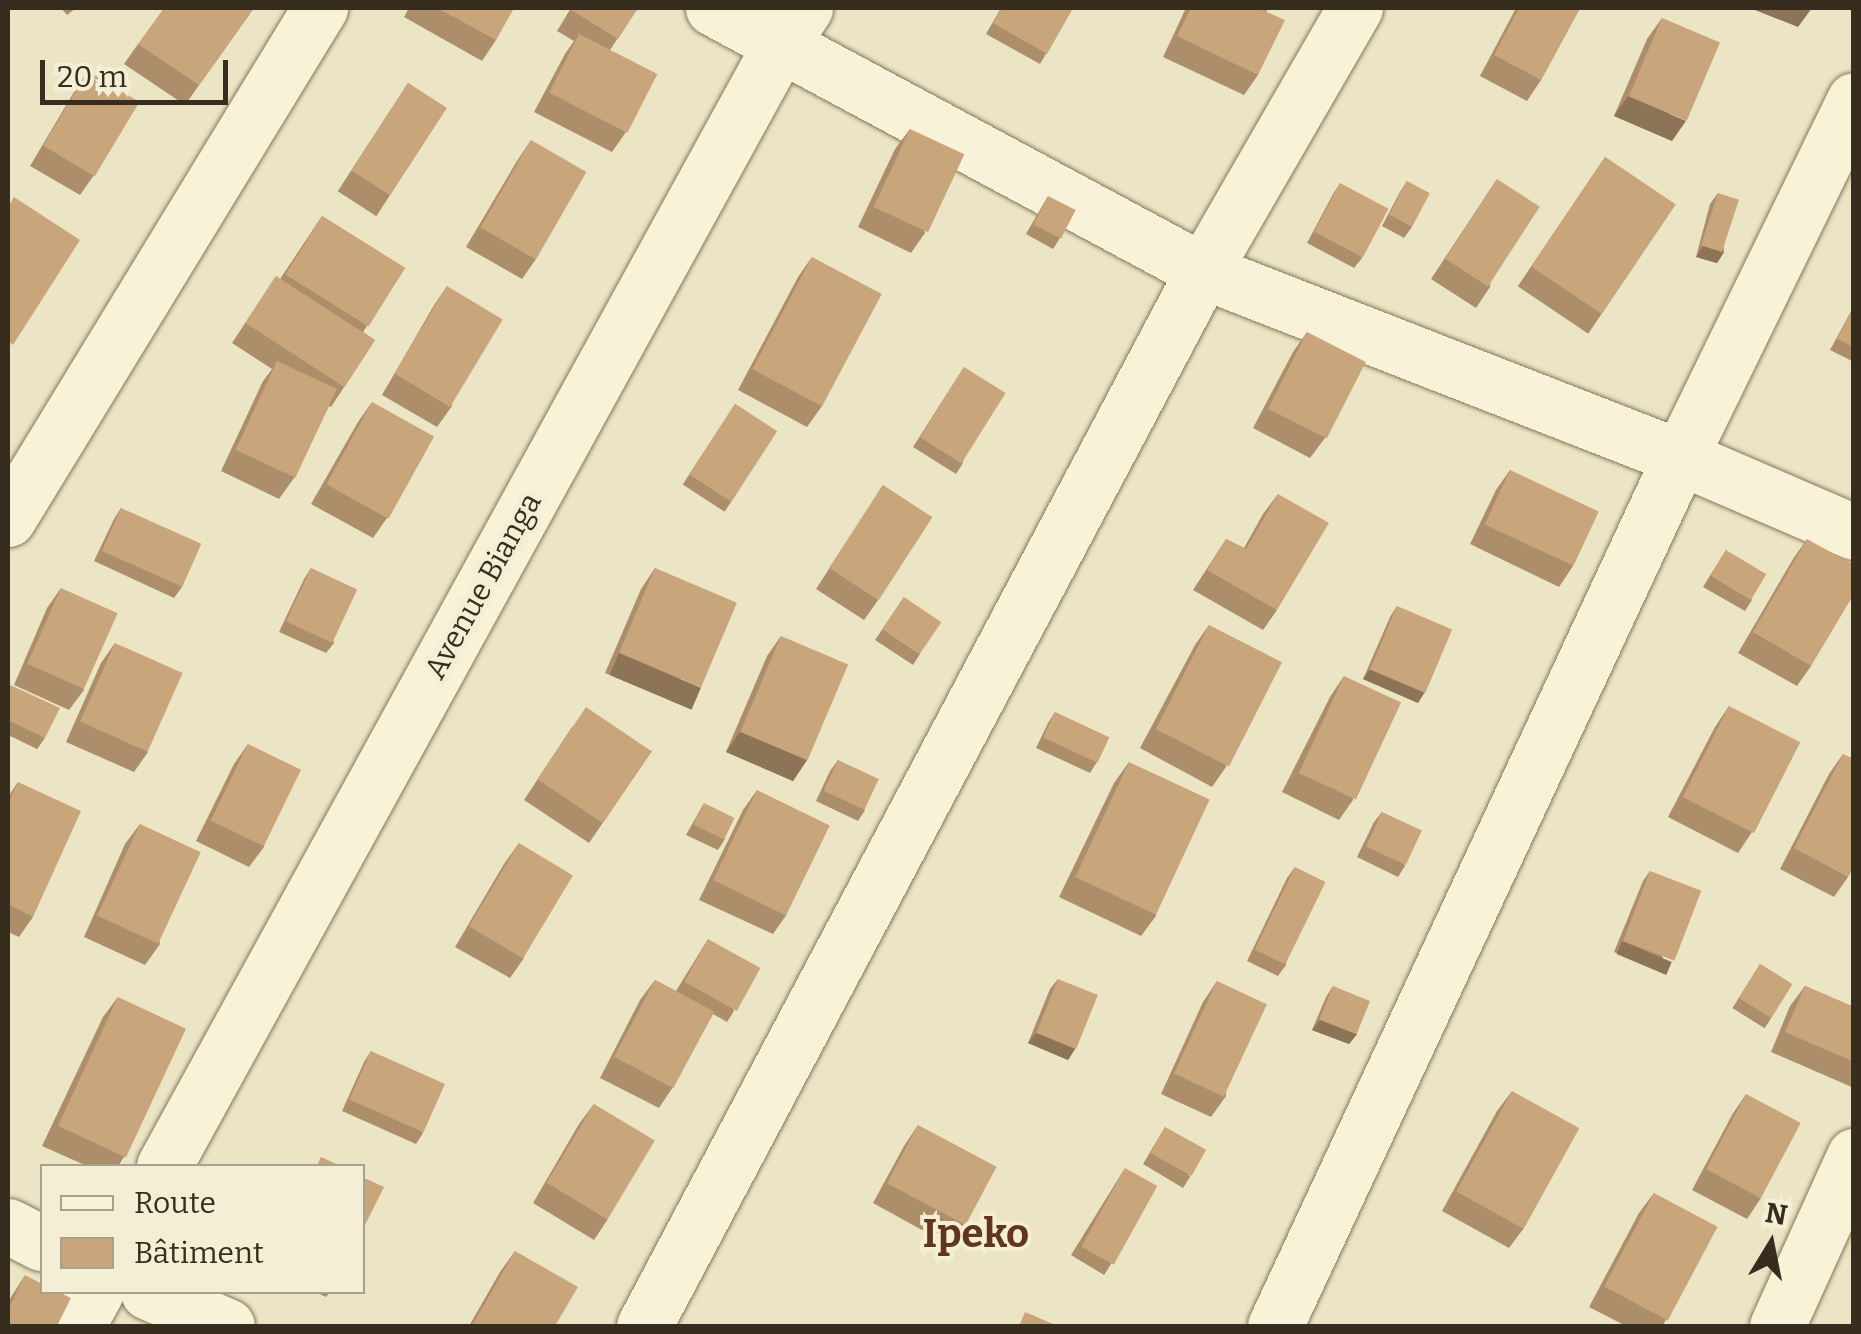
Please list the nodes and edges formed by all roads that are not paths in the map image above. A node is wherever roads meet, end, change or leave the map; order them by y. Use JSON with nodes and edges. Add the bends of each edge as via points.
{"nodes":[{"id":1,"x":320,"y":8,"type":"edge"},
{"id":2,"x":712,"y":8,"type":"edge"},
{"id":3,"x":1355,"y":8,"type":"edge"},
{"id":4,"x":792,"y":27,"type":"edge"},
{"id":5,"x":1854,"y":100,"type":"edge"},
{"id":6,"x":1202,"y":271,"type":"junction"},
{"id":7,"x":1680,"y":457,"type":"junction"},
{"id":8,"x":8,"y":520,"type":"edge"},
{"id":9,"x":1854,"y":532,"type":"edge"},
{"id":10,"x":1854,"y":1156,"type":"edge"},
{"id":11,"x":165,"y":1164,"type":"edge"},
{"id":12,"x":8,"y":1226,"type":"edge"},
{"id":13,"x":40,"y":1242,"type":"edge"},
{"id":14,"x":95,"y":1294,"type":"edge"},
{"id":15,"x":153,"y":1294,"type":"edge"},
{"id":16,"x":77,"y":1326,"type":"edge"},
{"id":17,"x":226,"y":1326,"type":"edge"},
{"id":18,"x":644,"y":1326,"type":"edge"},
{"id":19,"x":1275,"y":1326,"type":"edge"},
{"id":20,"x":1777,"y":1326,"type":"edge"}],
"edges":[{"from":1,"to":8,"type":"street"},
{"from":2,"to":4,"type":"street"},
{"from":3,"to":6,"type":"street"},
{"from":4,"to":6,"type":"street"},
{"from":4,"to":11,"type":"street","name":"Avenue Bianga"},
{"from":5,"to":7,"type":"street"},
{"from":6,"to":7,"type":"street"},
{"from":6,"to":18,"type":"street"},
{"from":7,"to":9,"type":"street"},
{"from":7,"to":19,"type":"street"},
{"from":10,"to":20,"type":"street"},
{"from":12,"to":13,"type":"street"},
{"from":14,"to":16,"type":"street"},
{"from":15,"to":17,"type":"street"}]}
